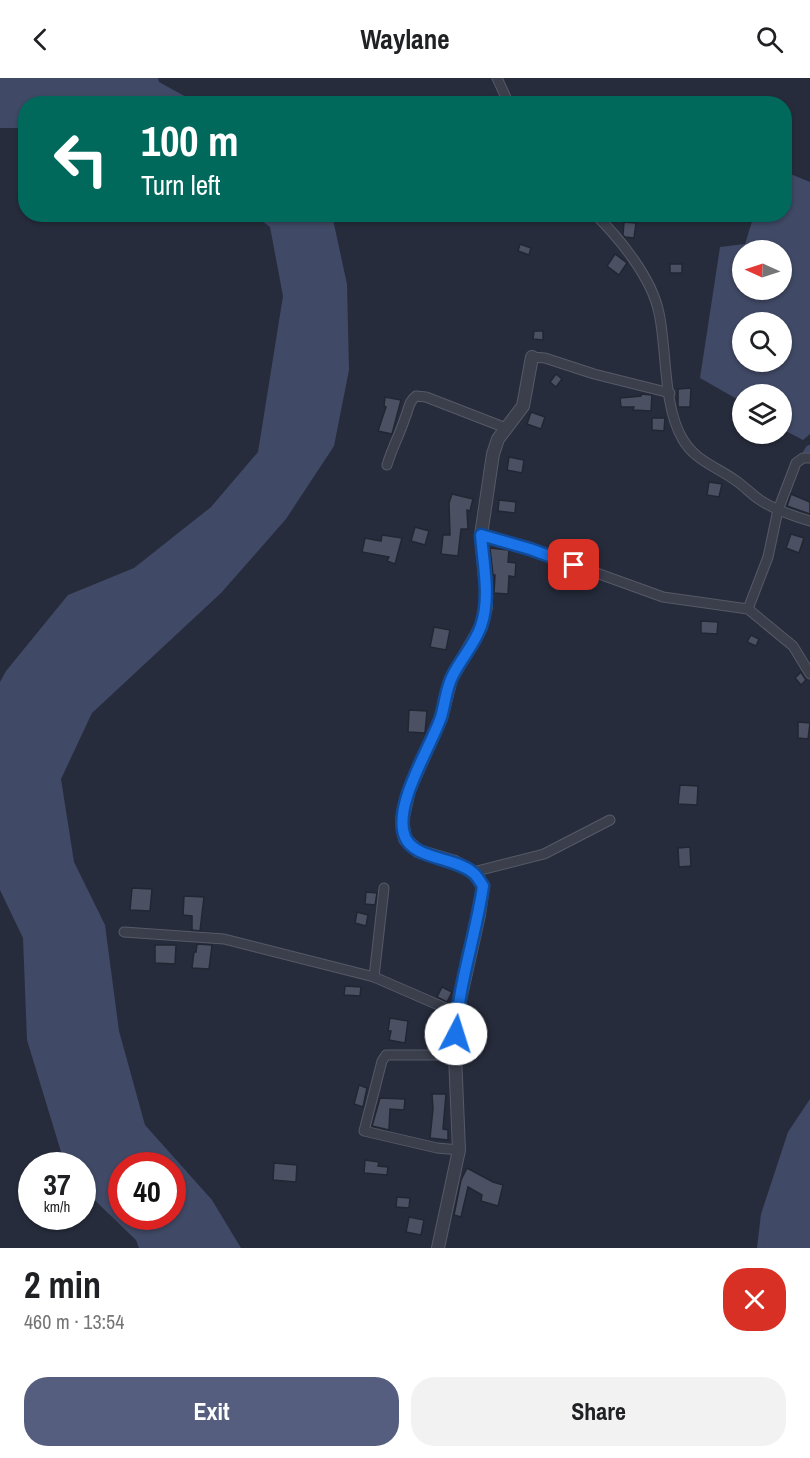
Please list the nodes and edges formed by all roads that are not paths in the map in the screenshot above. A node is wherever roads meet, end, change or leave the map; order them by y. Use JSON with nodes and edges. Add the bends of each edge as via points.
{"nodes":[{"id":1,"x":497,"y":78,"type":"edge"},
{"id":2,"x":505,"y":96,"type":"edge"},
{"id":3,"x":603,"y":222,"type":"edge"},
{"id":4,"x":532,"y":357,"type":"joint"},
{"id":5,"x":670,"y":393,"type":"junction"},
{"id":6,"x":506,"y":428,"type":"junction"},
{"id":7,"x":810,"y":458,"type":"edge"},
{"id":8,"x":387,"y":465,"type":"dead end"},
{"id":9,"x":778,"y":510,"type":"junction"},
{"id":10,"x":810,"y":521,"type":"edge"},
{"id":11,"x":481,"y":535,"type":"junction"},
{"id":12,"x":748,"y":609,"type":"junction"},
{"id":13,"x":810,"y":674,"type":"edge"},
{"id":14,"x":610,"y":820,"type":"dead end"},
{"id":15,"x":474,"y":872,"type":"junction"},
{"id":16,"x":384,"y":888,"type":"dead end"},
{"id":17,"x":124,"y":932,"type":"dead end"},
{"id":18,"x":374,"y":977,"type":"junction"},
{"id":19,"x":457,"y":1012,"type":"junction"},
{"id":20,"x":455,"y":1055,"type":"junction"},
{"id":21,"x":459,"y":1150,"type":"junction"},
{"id":22,"x":438,"y":1248,"type":"edge"}],
"edges":[{"from":1,"to":2,"type":"street"},
{"from":3,"to":5,"type":"street","via":[[649,282],[659,312]]},
{"from":4,"to":5,"type":"street"},
{"from":4,"to":6,"type":"street","via":[[523,406]]},
{"from":5,"to":9,"type":"street","via":[[682,438],[698,459],[735,479]]},
{"from":6,"to":8,"type":"street","via":[[416,396],[408,406]]},
{"from":6,"to":11,"type":"street","via":[[493,454]]},
{"from":7,"to":9,"type":"street","via":[[796,463]]},
{"from":9,"to":10,"type":"street"},
{"from":9,"to":12,"type":"street","via":[[768,557]]},
{"from":11,"to":12,"type":"street","via":[[663,597]]},
{"from":11,"to":15,"type":"street","via":[[486,608],[481,627],[451,679],[441,718],[409,790],[402,820],[405,839],[418,851]]},
{"from":12,"to":13,"type":"street","via":[[793,645]]},
{"from":14,"to":15,"type":"street","via":[[544,854]]},
{"from":15,"to":19,"type":"street","via":[[483,886]]},
{"from":16,"to":18,"type":"street"},
{"from":17,"to":18,"type":"street","via":[[224,939]]},
{"from":18,"to":19,"type":"street"},
{"from":19,"to":20,"type":"street"},
{"from":20,"to":21,"type":"street"},
{"from":20,"to":21,"type":"street","via":[[386,1055],[364,1131]]},
{"from":21,"to":22,"type":"street"}]}
